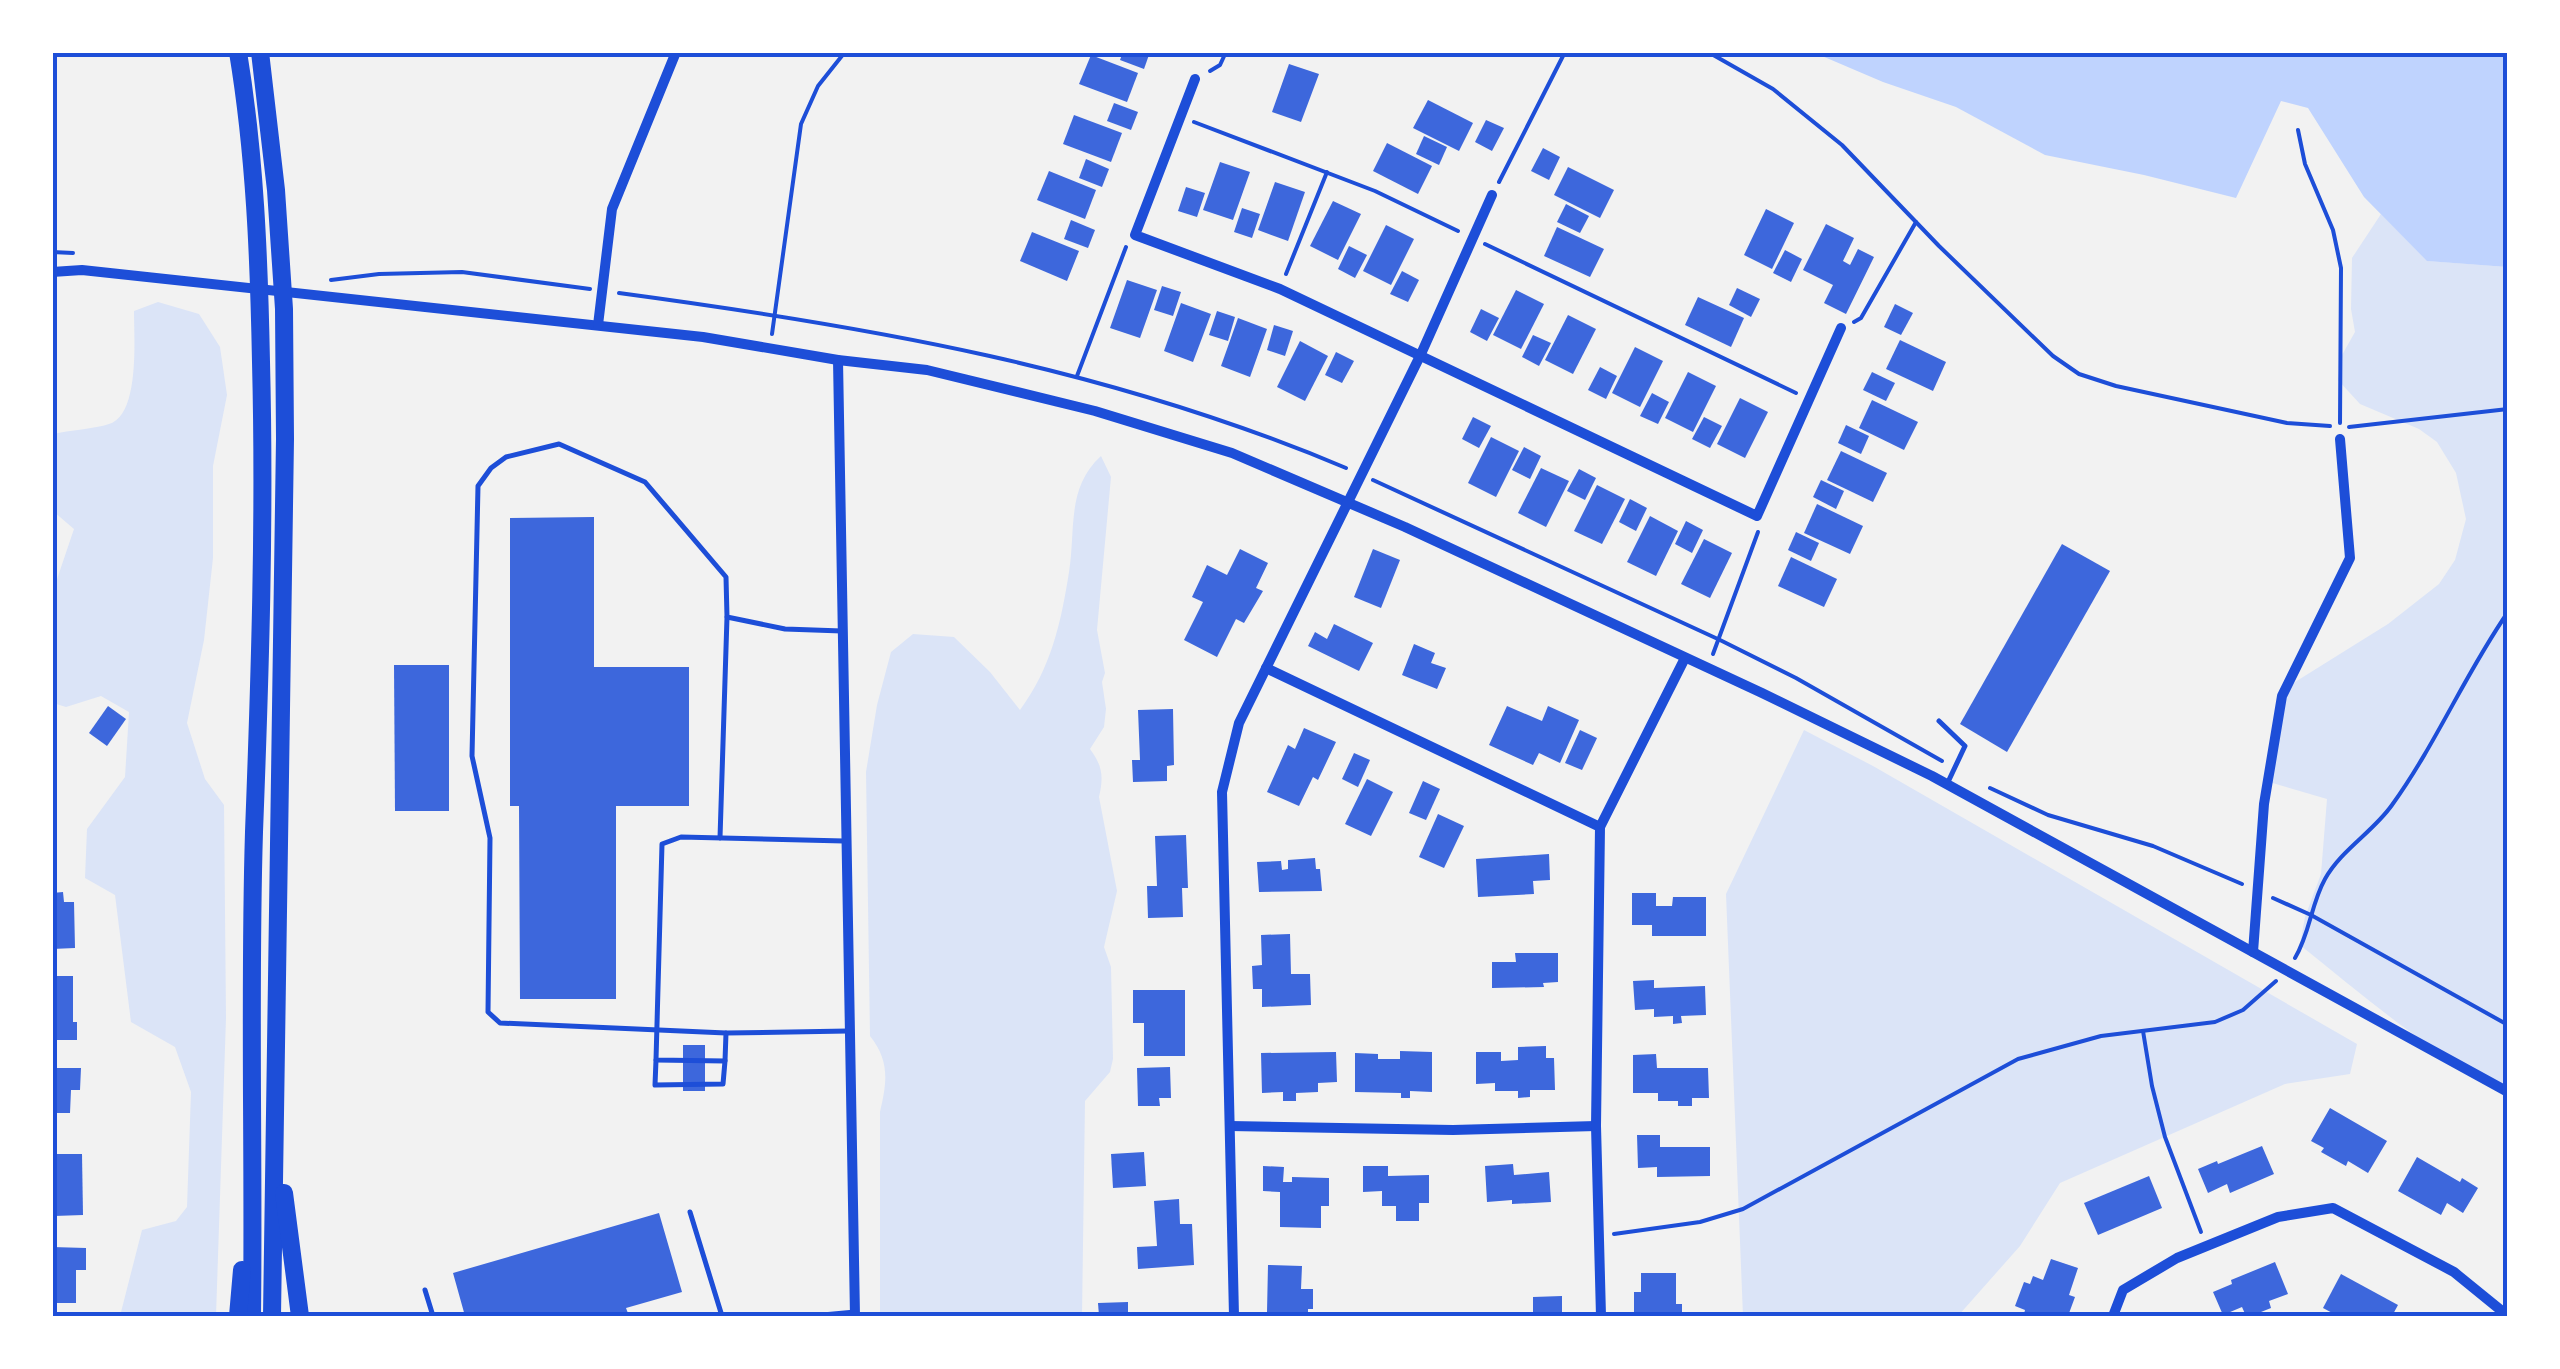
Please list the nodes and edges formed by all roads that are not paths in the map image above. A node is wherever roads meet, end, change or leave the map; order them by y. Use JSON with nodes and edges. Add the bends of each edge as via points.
{"nodes":[{"id":1,"x":238,"y":52,"type":"edge"},
{"id":2,"x":260,"y":52,"type":"edge"},
{"id":3,"x":676,"y":52,"type":"edge"},
{"id":4,"x":1195,"y":79,"type":"road end"},
{"id":5,"x":1492,"y":196,"type":"road end"},
{"id":6,"x":52,"y":272,"type":"edge"},
{"id":7,"x":598,"y":325,"type":"junction"},
{"id":8,"x":1840,"y":328,"type":"road end"},
{"id":9,"x":1421,"y":354,"type":"junction"},
{"id":10,"x":838,"y":360,"type":"junction"},
{"id":11,"x":2340,"y":440,"type":"dead end"},
{"id":12,"x":1346,"y":502,"type":"junction"},
{"id":13,"x":727,"y":617,"type":"junction"},
{"id":14,"x":842,"y":632,"type":"junction"},
{"id":15,"x":1686,"y":658,"type":"junction"},
{"id":16,"x":1266,"y":668,"type":"junction"},
{"id":17,"x":1938,"y":720,"type":"dead end"},
{"id":18,"x":1947,"y":784,"type":"junction"},
{"id":19,"x":1600,"y":827,"type":"junction"},
{"id":20,"x":720,"y":838,"type":"junction"},
{"id":21,"x":847,"y":840,"type":"junction"},
{"id":22,"x":2253,"y":952,"type":"junction"},
{"id":23,"x":658,"y":1030,"type":"junction"},
{"id":24,"x":852,"y":1031,"type":"junction"},
{"id":25,"x":726,"y":1033,"type":"junction"},
{"id":26,"x":277,"y":1058,"type":"junction"},
{"id":27,"x":656,"y":1060,"type":"junction"},
{"id":28,"x":725,"y":1061,"type":"junction"},
{"id":29,"x":2508,"y":1092,"type":"edge"},
{"id":30,"x":252,"y":1125,"type":"junction"},
{"id":31,"x":1230,"y":1126,"type":"junction"},
{"id":32,"x":1596,"y":1126,"type":"junction"},
{"id":33,"x":690,"y":1212,"type":"dead end"},
{"id":34,"x":424,"y":1290,"type":"dead end"},
{"id":35,"x":855,"y":1314,"type":"edge"},
{"id":36,"x":238,"y":1316,"type":"edge"},
{"id":37,"x":252,"y":1316,"type":"edge"},
{"id":38,"x":272,"y":1316,"type":"edge"},
{"id":39,"x":300,"y":1316,"type":"edge"},
{"id":40,"x":433,"y":1316,"type":"edge"},
{"id":41,"x":722,"y":1316,"type":"edge"},
{"id":42,"x":812,"y":1316,"type":"edge"},
{"id":43,"x":1234,"y":1316,"type":"edge"},
{"id":44,"x":1601,"y":1316,"type":"edge"},
{"id":45,"x":2113,"y":1316,"type":"edge"},
{"id":46,"x":2508,"y":1316,"type":"edge"}],
"edges":[{"from":1,"to":30,"type":"highway","via":[[260,255],[263,507]]},
{"from":2,"to":26,"type":"highway","via":[[284,309]]},
{"from":3,"to":7,"type":"street","via":[[612,209]]},
{"from":4,"to":9,"type":"street","via":[[1135,235],[1280,288]]},
{"from":5,"to":9,"type":"street"},
{"from":6,"to":7,"type":"street"},
{"from":7,"to":10,"type":"street"},
{"from":8,"to":9,"type":"street","via":[[1757,516]]},
{"from":9,"to":12,"type":"street"},
{"from":10,"to":12,"type":"street","via":[[927,370],[1095,410],[1232,453]]},
{"from":10,"to":14,"type":"street"},
{"from":11,"to":22,"type":"street","via":[[2350,558],[2282,696],[2264,804]]},
{"from":12,"to":15,"type":"street"},
{"from":12,"to":16,"type":"street"},
{"from":13,"to":14,"type":"lane"},
{"from":13,"to":20,"type":"lane"},
{"from":13,"to":23,"type":"lane","via":[[726,577],[645,482],[559,444],[506,457],[478,486],[472,756],[490,838],[488,1012],[500,1023]]},
{"from":14,"to":21,"type":"street"},
{"from":15,"to":18,"type":"street"},
{"from":15,"to":19,"type":"street"},
{"from":16,"to":19,"type":"street"},
{"from":16,"to":31,"type":"street","via":[[1239,723],[1222,792]]},
{"from":17,"to":18,"type":"lane","via":[[1965,746]]},
{"from":18,"to":22,"type":"street"},
{"from":19,"to":32,"type":"street"},
{"from":20,"to":21,"type":"lane"},
{"from":20,"to":23,"type":"lane","via":[[662,844]]},
{"from":21,"to":24,"type":"street"},
{"from":22,"to":29,"type":"street"},
{"from":23,"to":25,"type":"lane"},
{"from":23,"to":27,"type":"lane"},
{"from":24,"to":25,"type":"lane"},
{"from":24,"to":35,"type":"street"},
{"from":25,"to":28,"type":"lane"},
{"from":26,"to":38,"type":"highway"},
{"from":26,"to":39,"type":"highway"},
{"from":27,"to":28,"type":"lane"},
{"from":27,"to":28,"type":"lane","via":[[655,1084],[723,1084]]},
{"from":30,"to":36,"type":"highway"},
{"from":30,"to":37,"type":"highway"},
{"from":31,"to":32,"type":"street"},
{"from":31,"to":43,"type":"street"},
{"from":32,"to":44,"type":"street"},
{"from":33,"to":41,"type":"lane"},
{"from":34,"to":40,"type":"lane"},
{"from":35,"to":42,"type":"lane"},
{"from":45,"to":46,"type":"street","via":[[2122,1290],[2177,1258],[2278,1216],[2333,1208],[2454,1272]]}]}
